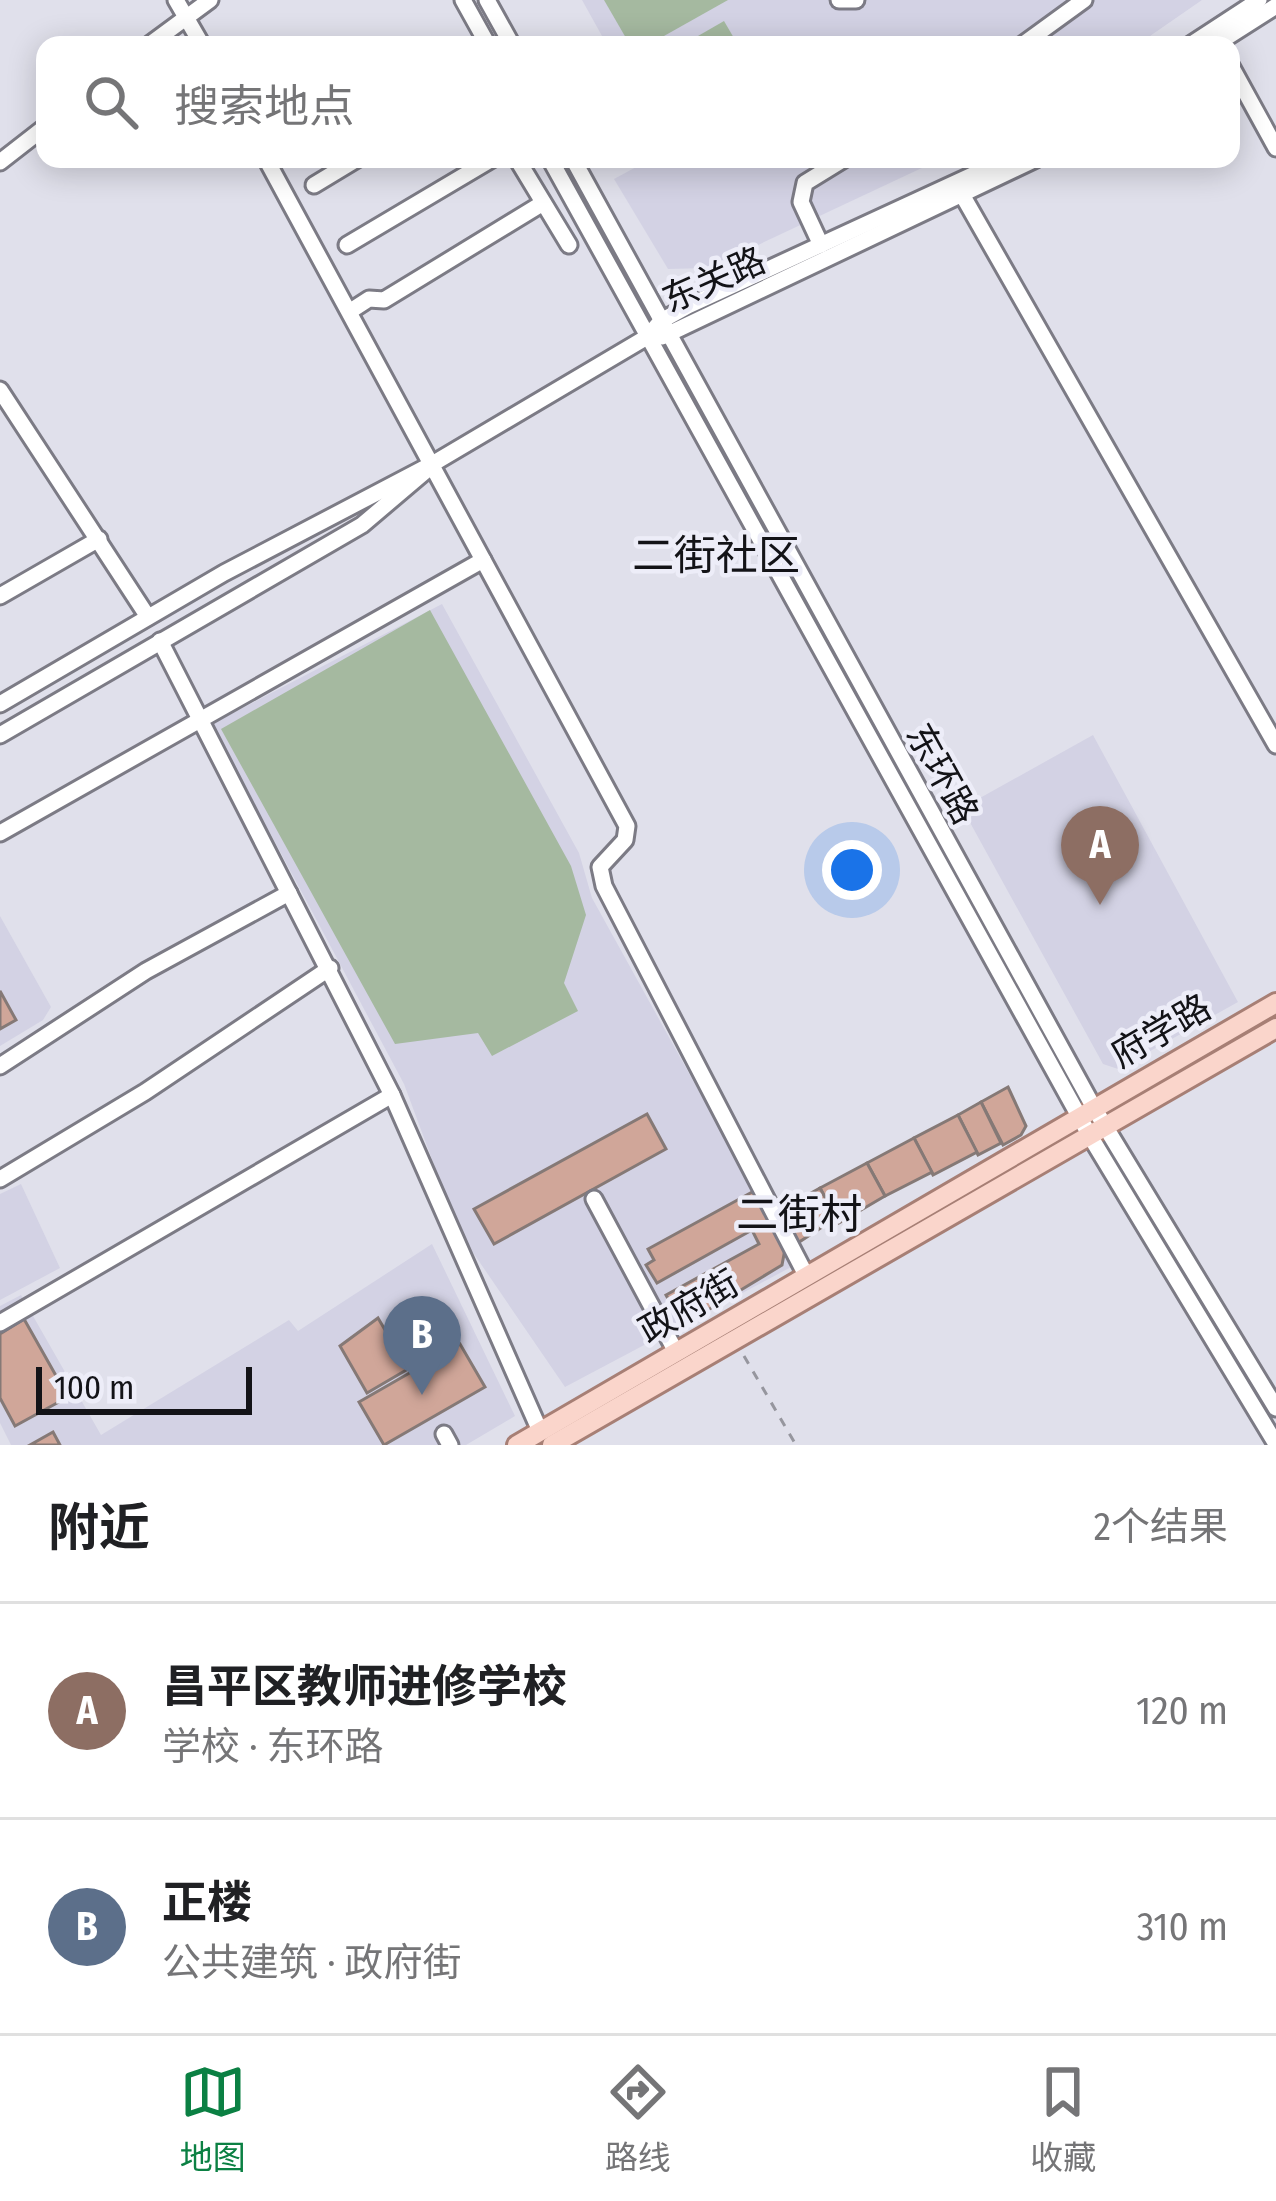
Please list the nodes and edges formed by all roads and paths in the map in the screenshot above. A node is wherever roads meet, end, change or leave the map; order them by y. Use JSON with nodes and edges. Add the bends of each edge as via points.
{"nodes":[{"id":1,"x":176,"y":0,"type":"edge"},
{"id":2,"x":210,"y":0,"type":"edge"},
{"id":3,"x":464,"y":0,"type":"edge"},
{"id":4,"x":488,"y":0,"type":"edge"},
{"id":5,"x":839,"y":0,"type":"edge"},
{"id":6,"x":856,"y":0,"type":"edge"},
{"id":7,"x":1084,"y":0,"type":"edge"},
{"id":8,"x":1259,"y":0,"type":"edge"},
{"id":9,"x":1276,"y":6,"type":"edge"},
{"id":10,"x":1238,"y":13,"type":"edge"},
{"id":11,"x":186,"y":16,"type":"junction"},
{"id":12,"x":160,"y":36,"type":"edge"},
{"id":13,"x":197,"y":36,"type":"edge"},
{"id":14,"x":483,"y":36,"type":"edge"},
{"id":15,"x":507,"y":36,"type":"edge"},
{"id":16,"x":1034,"y":36,"type":"edge"},
{"id":17,"x":1204,"y":36,"type":"edge"},
{"id":18,"x":1240,"y":82,"type":"edge"},
{"id":19,"x":36,"y":134,"type":"edge"},
{"id":20,"x":1276,"y":148,"type":"edge"},
{"id":21,"x":0,"y":161,"type":"edge"},
{"id":22,"x":271,"y":168,"type":"edge"},
{"id":23,"x":342,"y":168,"type":"edge"},
{"id":24,"x":477,"y":168,"type":"edge"},
{"id":25,"x":523,"y":168,"type":"edge"},
{"id":26,"x":555,"y":168,"type":"edge"},
{"id":27,"x":578,"y":168,"type":"edge"},
{"id":28,"x":829,"y":168,"type":"edge"},
{"id":29,"x":984,"y":168,"type":"edge"},
{"id":30,"x":1019,"y":168,"type":"edge"},
{"id":31,"x":314,"y":185,"type":"dead end"},
{"id":32,"x":964,"y":198,"type":"junction"},
{"id":33,"x":544,"y":203,"type":"junction"},
{"id":34,"x":347,"y":245,"type":"dead end"},
{"id":35,"x":569,"y":245,"type":"dead end"},
{"id":36,"x":821,"y":245,"type":"junction"},
{"id":37,"x":352,"y":310,"type":"junction"},
{"id":38,"x":665,"y":329,"type":"junction"},
{"id":39,"x":647,"y":337,"type":"junction"},
{"id":40,"x":0,"y":390,"type":"edge"},
{"id":41,"x":434,"y":463,"type":"junction"},
{"id":42,"x":99,"y":539,"type":"junction"},
{"id":43,"x":483,"y":560,"type":"junction"},
{"id":44,"x":0,"y":596,"type":"edge"},
{"id":45,"x":148,"y":617,"type":"junction"},
{"id":46,"x":160,"y":641,"type":"junction"},
{"id":47,"x":0,"y":704,"type":"edge"},
{"id":48,"x":203,"y":719,"type":"junction"},
{"id":49,"x":0,"y":736,"type":"edge"},
{"id":50,"x":1276,"y":745,"type":"edge"},
{"id":51,"x":0,"y":833,"type":"edge"},
{"id":52,"x":289,"y":893,"type":"junction"},
{"id":53,"x":331,"y":968,"type":"junction"},
{"id":54,"x":1276,"y":1003,"type":"edge"},
{"id":55,"x":1276,"y":1028,"type":"edge"},
{"id":56,"x":0,"y":1066,"type":"edge"},
{"id":57,"x":392,"y":1095,"type":"junction"},
{"id":58,"x":1087,"y":1113,"type":"junction"},
{"id":59,"x":1098,"y":1131,"type":"junction"},
{"id":60,"x":0,"y":1179,"type":"edge"},
{"id":61,"x":594,"y":1199,"type":"dead end"},
{"id":62,"x":807,"y":1277,"type":"junction"},
{"id":63,"x":0,"y":1323,"type":"edge"},
{"id":64,"x":735,"y":1339,"type":"junction"},
{"id":65,"x":676,"y":1352,"type":"junction"},
{"id":66,"x":1276,"y":1408,"type":"edge"},
{"id":67,"x":546,"y":1438,"type":"edge"},
{"id":68,"x":1276,"y":1444,"type":"edge"},
{"id":69,"x":517,"y":1445,"type":"edge"},
{"id":70,"x":796,"y":1445,"type":"edge"}],
"edges":[{"from":1,"to":11,"type":"street"},
{"from":2,"to":11,"type":"street"},
{"from":3,"to":14,"type":"street"},
{"from":4,"to":15,"type":"street"},
{"from":5,"to":6,"type":"street"},
{"from":7,"to":16,"type":"street"},
{"from":8,"to":10,"type":"street"},
{"from":9,"to":10,"type":"street"},
{"from":10,"to":17,"type":"street"},
{"from":11,"to":12,"type":"street"},
{"from":11,"to":13,"type":"street"},
{"from":18,"to":20,"type":"street"},
{"from":19,"to":21,"type":"street"},
{"from":22,"to":37,"type":"street"},
{"from":23,"to":31,"type":"street"},
{"from":24,"to":34,"type":"street"},
{"from":25,"to":33,"type":"street"},
{"from":26,"to":39,"type":"street","name":"东环路"},
{"from":27,"to":38,"type":"street","name":"东环路"},
{"from":28,"to":36,"type":"street","via":[[805,183],[801,202]]},
{"from":29,"to":36,"type":"street","name":"东关路"},
{"from":30,"to":32,"type":"street","name":"东关路"},
{"from":32,"to":38,"type":"street","name":"东关路"},
{"from":32,"to":50,"type":"street"},
{"from":33,"to":35,"type":"street"},
{"from":33,"to":37,"type":"street","via":[[384,300]]},
{"from":36,"to":38,"type":"street","name":"东关路"},
{"from":37,"to":41,"type":"street"},
{"from":38,"to":39,"type":"street","name":"东关路"},
{"from":38,"to":58,"type":"street","name":"东环路"},
{"from":39,"to":41,"type":"street"},
{"from":39,"to":58,"type":"street","name":"东环路"},
{"from":40,"to":42,"type":"street"},
{"from":41,"to":43,"type":"street"},
{"from":41,"to":45,"type":"street"},
{"from":41,"to":46,"type":"street","via":[[362,525]]},
{"from":42,"to":44,"type":"street"},
{"from":42,"to":45,"type":"street"},
{"from":43,"to":48,"type":"street"},
{"from":43,"to":62,"type":"street","via":[[627,826],[625,841],[600,867],[604,886]]},
{"from":45,"to":47,"type":"street"},
{"from":46,"to":48,"type":"street"},
{"from":46,"to":49,"type":"street"},
{"from":48,"to":51,"type":"street"},
{"from":48,"to":52,"type":"street"},
{"from":52,"to":53,"type":"street"},
{"from":52,"to":56,"type":"street","via":[[146,971]]},
{"from":53,"to":57,"type":"street"},
{"from":53,"to":60,"type":"street"},
{"from":54,"to":58,"type":"main road","name":"府学路"},
{"from":55,"to":59,"type":"main road","name":"府学路"},
{"from":57,"to":63,"type":"street"},
{"from":57,"to":67,"type":"street"},
{"from":58,"to":59,"type":"street","name":"东环路"},
{"from":58,"to":62,"type":"main road","name":"政府街"},
{"from":59,"to":64,"type":"main road","name":"政府街"},
{"from":59,"to":66,"type":"street","name":"东环路"},
{"from":59,"to":68,"type":"street","name":"东环路"},
{"from":61,"to":65,"type":"street"},
{"from":62,"to":65,"type":"main road","name":"政府街"},
{"from":64,"to":67,"type":"main road","name":"政府街"},
{"from":64,"to":70,"type":"path"},
{"from":65,"to":67,"type":"main road","name":"政府街"},
{"from":67,"to":69,"type":"main road","name":"政府街"}]}
